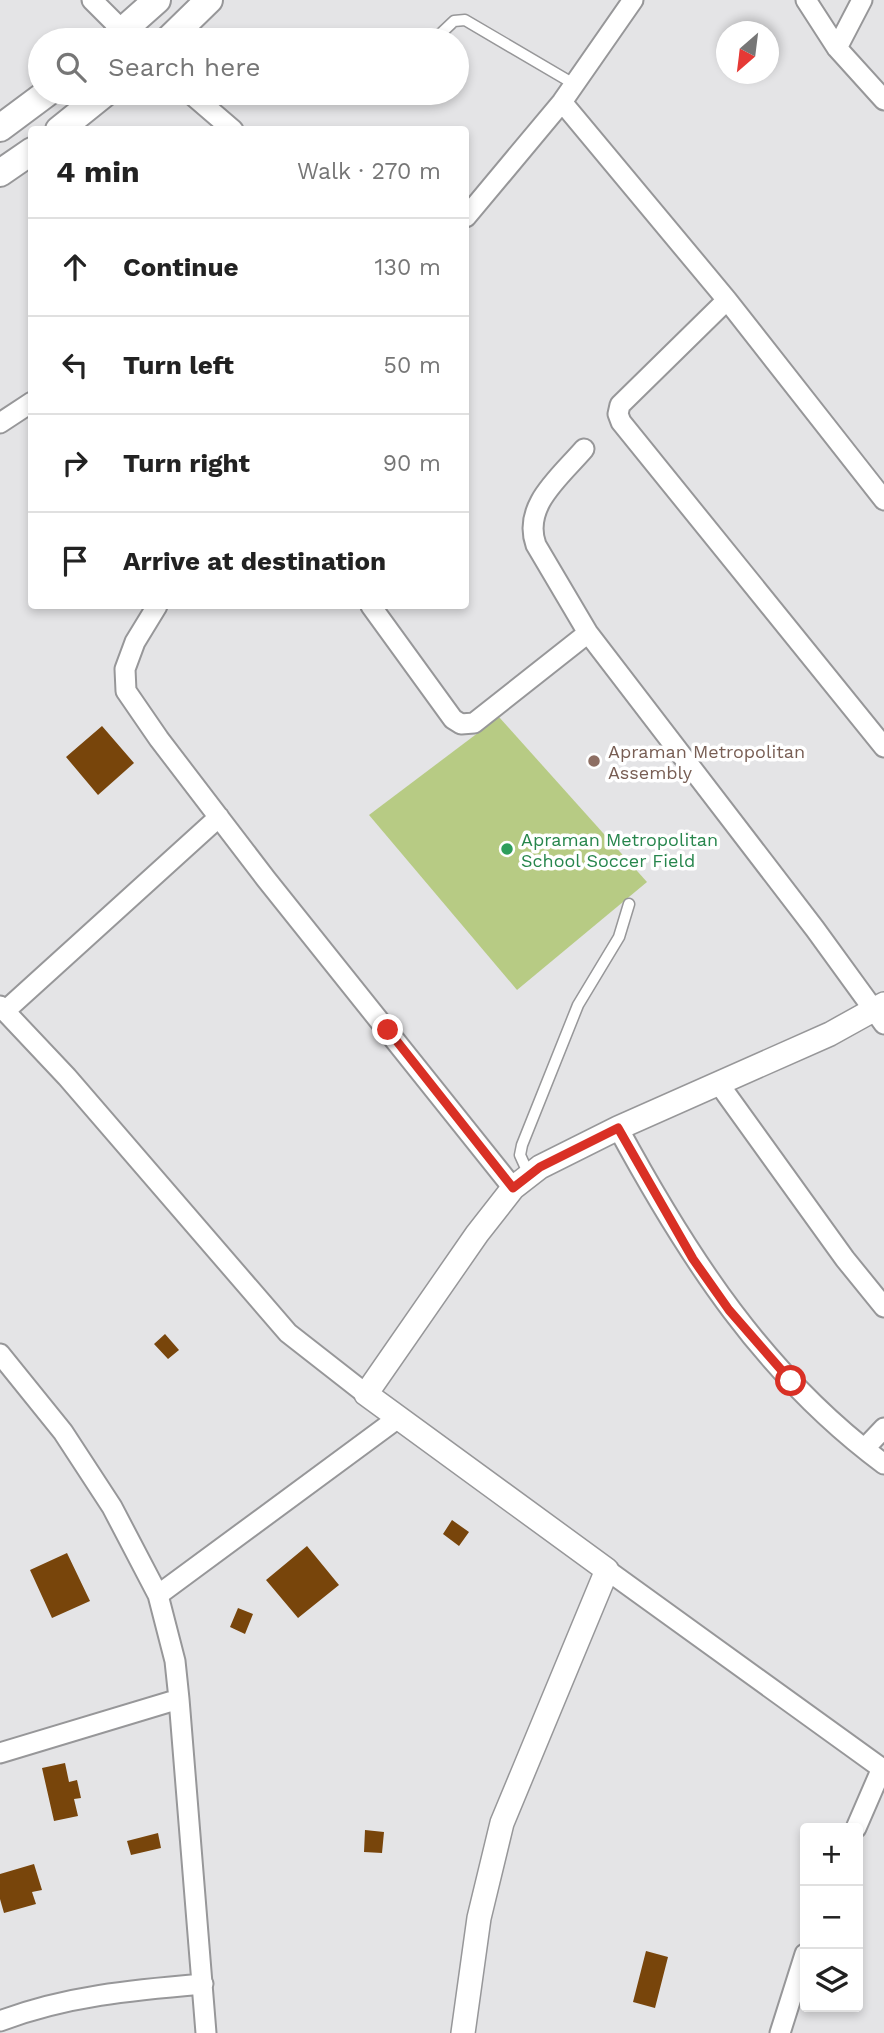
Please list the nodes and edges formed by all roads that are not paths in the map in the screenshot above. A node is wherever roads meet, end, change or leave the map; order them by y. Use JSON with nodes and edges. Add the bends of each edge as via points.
{"nodes":[{"id":1,"x":92,"y":0,"type":"edge"},
{"id":2,"x":157,"y":0,"type":"edge"},
{"id":3,"x":209,"y":0,"type":"edge"},
{"id":4,"x":633,"y":0,"type":"edge"},
{"id":5,"x":806,"y":0,"type":"edge"},
{"id":6,"x":862,"y":0,"type":"edge"},
{"id":7,"x":111,"y":28,"type":"edge"},
{"id":8,"x":126,"y":28,"type":"edge"},
{"id":9,"x":180,"y":28,"type":"edge"},
{"id":10,"x":446,"y":28,"type":"edge"},
{"id":11,"x":837,"y":48,"type":"junction"},
{"id":12,"x":574,"y":84,"type":"junction"},
{"id":13,"x":884,"y":100,"type":"edge"},
{"id":14,"x":562,"y":102,"type":"junction"},
{"id":15,"x":31,"y":105,"type":"edge"},
{"id":16,"x":90,"y":105,"type":"edge"},
{"id":17,"x":204,"y":105,"type":"edge"},
{"id":18,"x":64,"y":126,"type":"edge"},
{"id":19,"x":228,"y":126,"type":"edge"},
{"id":20,"x":0,"y":128,"type":"edge"},
{"id":21,"x":28,"y":154,"type":"edge"},
{"id":22,"x":0,"y":173,"type":"edge"},
{"id":23,"x":469,"y":213,"type":"edge"},
{"id":24,"x":727,"y":300,"type":"junction"},
{"id":25,"x":28,"y":405,"type":"edge"},
{"id":26,"x":0,"y":423,"type":"edge"},
{"id":27,"x":584,"y":449,"type":"dead end"},
{"id":28,"x":884,"y":500,"type":"edge"},
{"id":29,"x":154,"y":609,"type":"edge"},
{"id":30,"x":373,"y":609,"type":"edge"},
{"id":31,"x":589,"y":634,"type":"junction"},
{"id":32,"x":884,"y":747,"type":"edge"},
{"id":33,"x":219,"y":817,"type":"junction"},
{"id":34,"x":629,"y":904,"type":"dead end"},
{"id":35,"x":3,"y":1009,"type":"edge"},
{"id":36,"x":881,"y":1013,"type":"edge"},
{"id":37,"x":719,"y":1083,"type":"junction"},
{"id":38,"x":618,"y":1128,"type":"junction"},
{"id":39,"x":521,"y":1182,"type":"junction"},
{"id":40,"x":884,"y":1307,"type":"edge"},
{"id":41,"x":0,"y":1354,"type":"edge"},
{"id":42,"x":366,"y":1394,"type":"junction"},
{"id":43,"x":398,"y":1418,"type":"junction"},
{"id":44,"x":884,"y":1428,"type":"edge"},
{"id":45,"x":865,"y":1448,"type":"junction"},
{"id":46,"x":884,"y":1464,"type":"edge"},
{"id":47,"x":607,"y":1570,"type":"junction"},
{"id":48,"x":158,"y":1595,"type":"junction"},
{"id":49,"x":179,"y":1699,"type":"junction"},
{"id":50,"x":0,"y":1753,"type":"edge"},
{"id":51,"x":883,"y":1769,"type":"edge"},
{"id":52,"x":858,"y":1823,"type":"edge"},
{"id":53,"x":800,"y":1970,"type":"edge"},
{"id":54,"x":203,"y":1984,"type":"junction"},
{"id":55,"x":0,"y":2021,"type":"edge"},
{"id":56,"x":206,"y":2033,"type":"edge"},
{"id":57,"x":463,"y":2033,"type":"edge"},
{"id":58,"x":780,"y":2033,"type":"edge"}],
"edges":[{"from":1,"to":7,"type":"street"},
{"from":2,"to":8,"type":"main road"},
{"from":3,"to":9,"type":"main road"},
{"from":4,"to":12,"type":"street"},
{"from":5,"to":11,"type":"street"},
{"from":6,"to":11,"type":"street"},
{"from":10,"to":12,"type":"lane","via":[[465,20]]},
{"from":11,"to":13,"type":"street"},
{"from":12,"to":14,"type":"street"},
{"from":14,"to":23,"type":"street"},
{"from":14,"to":24,"type":"street"},
{"from":15,"to":20,"type":"main road"},
{"from":16,"to":18,"type":"main road"},
{"from":17,"to":19,"type":"street"},
{"from":21,"to":22,"type":"main road"},
{"from":24,"to":28,"type":"street"},
{"from":24,"to":32,"type":"street","via":[[620,405],[618,414]]},
{"from":25,"to":26,"type":"street"},
{"from":27,"to":31,"type":"street","via":[[544,494],[530,530]]},
{"from":29,"to":33,"type":"street","via":[[125,669],[126,691]]},
{"from":30,"to":31,"type":"street","via":[[461,724],[474,723]]},
{"from":31,"to":36,"type":"street"},
{"from":33,"to":35,"type":"street"},
{"from":33,"to":39,"type":"street"},
{"from":34,"to":39,"type":"lane","via":[[619,937],[578,1005],[522,1145]]},
{"from":35,"to":42,"type":"street","via":[[288,1333]]},
{"from":36,"to":37,"type":"street"},
{"from":37,"to":38,"type":"street"},
{"from":37,"to":40,"type":"street"},
{"from":38,"to":39,"type":"street"},
{"from":38,"to":45,"type":"street","via":[[667,1216],[729,1310],[791,1381]]},
{"from":39,"to":42,"type":"street","via":[[477,1234]]},
{"from":41,"to":48,"type":"street","via":[[70,1443],[112,1507]]},
{"from":42,"to":43,"type":"street"},
{"from":43,"to":47,"type":"street"},
{"from":43,"to":48,"type":"street"},
{"from":44,"to":45,"type":"street"},
{"from":45,"to":46,"type":"street"},
{"from":47,"to":51,"type":"street"},
{"from":47,"to":57,"type":"street","via":[[502,1823],[479,1918]]},
{"from":48,"to":49,"type":"street","via":[[175,1661]]},
{"from":49,"to":50,"type":"street"},
{"from":49,"to":54,"type":"street"},
{"from":51,"to":52,"type":"street"},
{"from":53,"to":58,"type":"street"},
{"from":54,"to":55,"type":"street","via":[[115,1991],[57,2002]]},
{"from":54,"to":56,"type":"street"}]}
